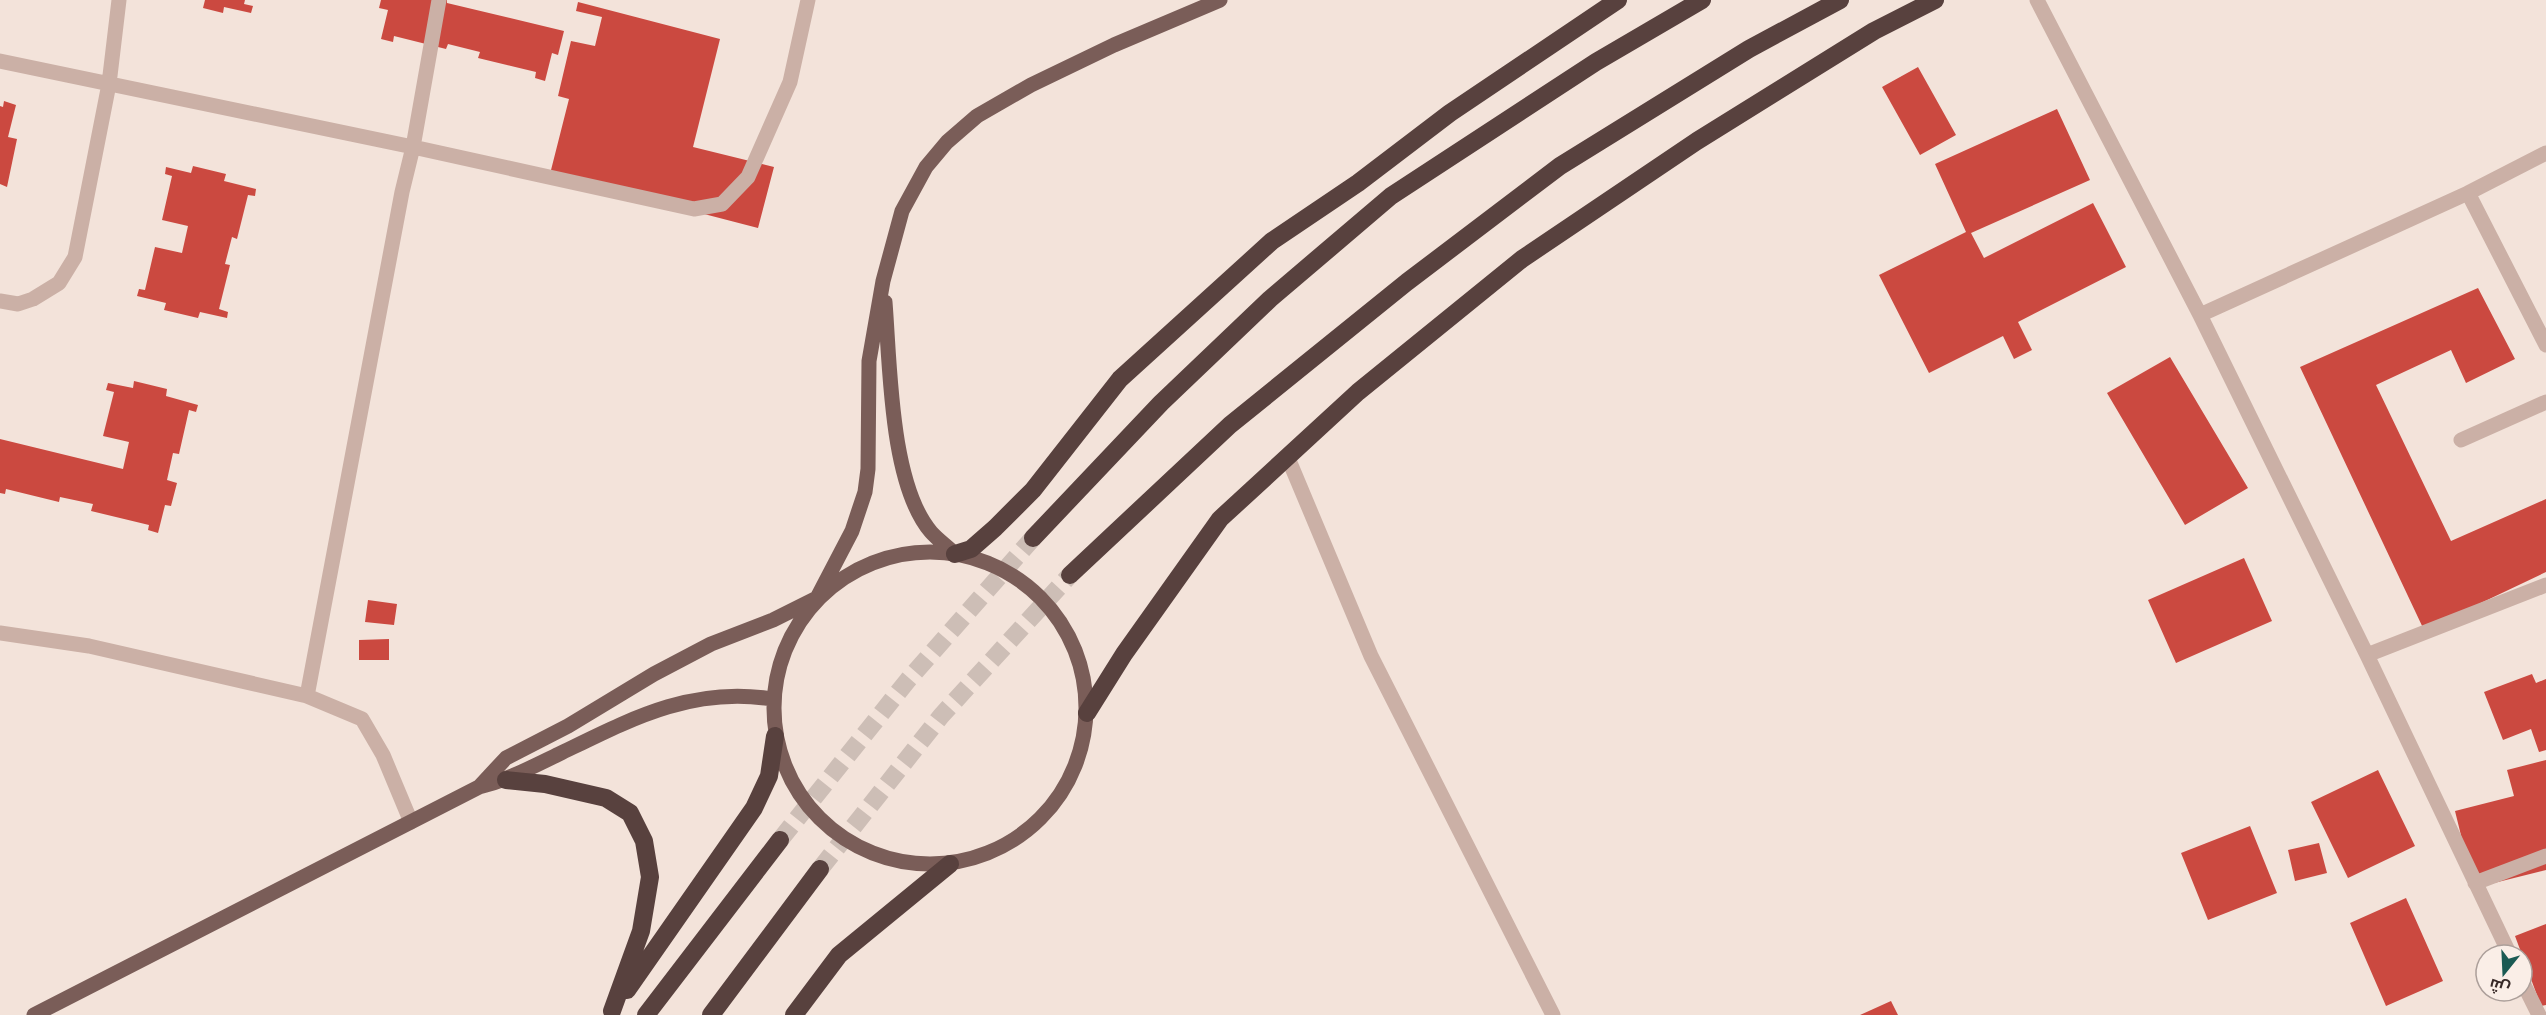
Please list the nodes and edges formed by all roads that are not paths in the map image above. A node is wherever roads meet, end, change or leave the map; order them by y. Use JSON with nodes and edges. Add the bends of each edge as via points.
{"nodes":[{"id":1,"x":119,"y":0,"type":"edge"},
{"id":2,"x":440,"y":0,"type":"edge"},
{"id":3,"x":808,"y":0,"type":"edge"},
{"id":4,"x":1220,"y":0,"type":"edge"},
{"id":5,"x":1618,"y":0,"type":"edge"},
{"id":6,"x":1702,"y":0,"type":"edge"},
{"id":7,"x":1840,"y":0,"type":"edge"},
{"id":8,"x":1935,"y":0,"type":"edge"},
{"id":9,"x":2037,"y":0,"type":"edge"},
{"id":10,"x":0,"y":61,"type":"edge"},
{"id":11,"x":109,"y":84,"type":"junction"},
{"id":12,"x":413,"y":147,"type":"junction"},
{"id":13,"x":2546,"y":153,"type":"edge"},
{"id":14,"x":2468,"y":193,"type":"junction"},
{"id":15,"x":883,"y":281,"type":"junction"},
{"id":16,"x":0,"y":301,"type":"edge"},
{"id":17,"x":2200,"y":315,"type":"junction"},
{"id":18,"x":2546,"y":345,"type":"edge"},
{"id":19,"x":2546,"y":402,"type":"edge"},
{"id":20,"x":2461,"y":440,"type":"dead end"},
{"id":21,"x":1288,"y":458,"type":"junction"},
{"id":22,"x":1033,"y":538,"type":"tunnel mouth"},
{"id":23,"x":955,"y":554,"type":"junction"},
{"id":24,"x":1070,"y":575,"type":"tunnel mouth"},
{"id":25,"x":2546,"y":585,"type":"edge"},
{"id":26,"x":817,"y":598,"type":"junction"},
{"id":27,"x":0,"y":633,"type":"edge"},
{"id":28,"x":2367,"y":655,"type":"junction"},
{"id":29,"x":308,"y":696,"type":"junction"},
{"id":30,"x":772,"y":699,"type":"junction"},
{"id":31,"x":1087,"y":713,"type":"junction"},
{"id":32,"x":775,"y":736,"type":"junction"},
{"id":33,"x":506,"y":780,"type":"junction"},
{"id":34,"x":479,"y":787,"type":"junction"},
{"id":35,"x":411,"y":822,"type":"junction"},
{"id":36,"x":780,"y":840,"type":"tunnel mouth"},
{"id":37,"x":2546,"y":856,"type":"edge"},
{"id":38,"x":950,"y":864,"type":"junction"},
{"id":39,"x":820,"y":869,"type":"tunnel mouth"},
{"id":40,"x":2475,"y":883,"type":"junction"},
{"id":41,"x":2504,"y":943,"type":"edge"},
{"id":42,"x":611,"y":1013,"type":"edge"},
{"id":43,"x":34,"y":1015,"type":"edge"},
{"id":44,"x":646,"y":1015,"type":"edge"},
{"id":45,"x":711,"y":1015,"type":"edge"},
{"id":46,"x":794,"y":1015,"type":"edge"},
{"id":47,"x":1553,"y":1015,"type":"edge"}],
"edges":[{"from":1,"to":11,"type":"street"},
{"from":2,"to":12,"type":"street"},
{"from":3,"to":12,"type":"street","via":[[790,82],[748,177],[723,204],[694,209]]},
{"from":4,"to":15,"type":"main road","via":[[1093,55],[977,116],[926,167],[902,211]]},
{"from":5,"to":23,"type":"highway","via":[[1450,113],[1358,183],[1272,241],[1120,379],[1033,490],[995,528],[971,549]]},
{"from":6,"to":22,"type":"highway","via":[[1596,62],[1391,196],[1270,299],[1169,395]]},
{"from":7,"to":24,"type":"highway","via":[[1749,49],[1560,166],[1407,282],[1230,425]]},
{"from":8,"to":21,"type":"highway","via":[[1874,31],[1697,141],[1522,259],[1358,392]]},
{"from":9,"to":17,"type":"street"},
{"from":10,"to":11,"type":"street"},
{"from":11,"to":12,"type":"street"},
{"from":11,"to":16,"type":"street","via":[[75,257],[59,283],[33,299],[18,304]]},
{"from":12,"to":29,"type":"street"},
{"from":13,"to":14,"type":"street"},
{"from":14,"to":17,"type":"street"},
{"from":14,"to":18,"type":"street"},
{"from":15,"to":23,"type":"main road","via":[[904,471],[923,519]]},
{"from":15,"to":26,"type":"main road","via":[[869,361],[865,492],[852,531]]},
{"from":17,"to":28,"type":"street"},
{"from":19,"to":20,"type":"street"},
{"from":21,"to":31,"type":"highway","via":[[1220,519]]},
{"from":21,"to":47,"type":"street","via":[[1371,656]]},
{"from":23,"to":26,"type":"main road","via":[[917,552],[881,559],[847,574]]},
{"from":23,"to":31,"type":"main road","via":[[991,564],[1024,583],[1051,608],[1071,640],[1080,667]]},
{"from":25,"to":28,"type":"street"},
{"from":26,"to":30,"type":"main road","via":[[795,627],[779,662]]},
{"from":26,"to":34,"type":"main road","via":[[711,644],[654,674],[506,758]]},
{"from":27,"to":29,"type":"street","via":[[89,646]]},
{"from":28,"to":40,"type":"street"},
{"from":29,"to":35,"type":"street","via":[[362,719],[383,755]]},
{"from":30,"to":32,"type":"main road"},
{"from":30,"to":33,"type":"main road","via":[[725,695],[679,702],[633,718]]},
{"from":31,"to":38,"type":"main road","via":[[1080,757],[1060,796],[1031,828],[993,852]]},
{"from":32,"to":38,"type":"main road","via":[[787,774],[808,807],[837,835],[872,854],[910,864]]},
{"from":32,"to":42,"type":"highway","via":[[769,776],[754,808]]},
{"from":33,"to":34,"type":"main road"},
{"from":33,"to":42,"type":"highway","via":[[606,798],[630,813],[644,841],[650,877],[641,932]]},
{"from":34,"to":35,"type":"main road"},
{"from":35,"to":43,"type":"main road"},
{"from":36,"to":44,"type":"highway"},
{"from":37,"to":40,"type":"street"},
{"from":38,"to":46,"type":"highway","via":[[839,955]]},
{"from":39,"to":45,"type":"highway"},
{"from":40,"to":41,"type":"street"}]}
